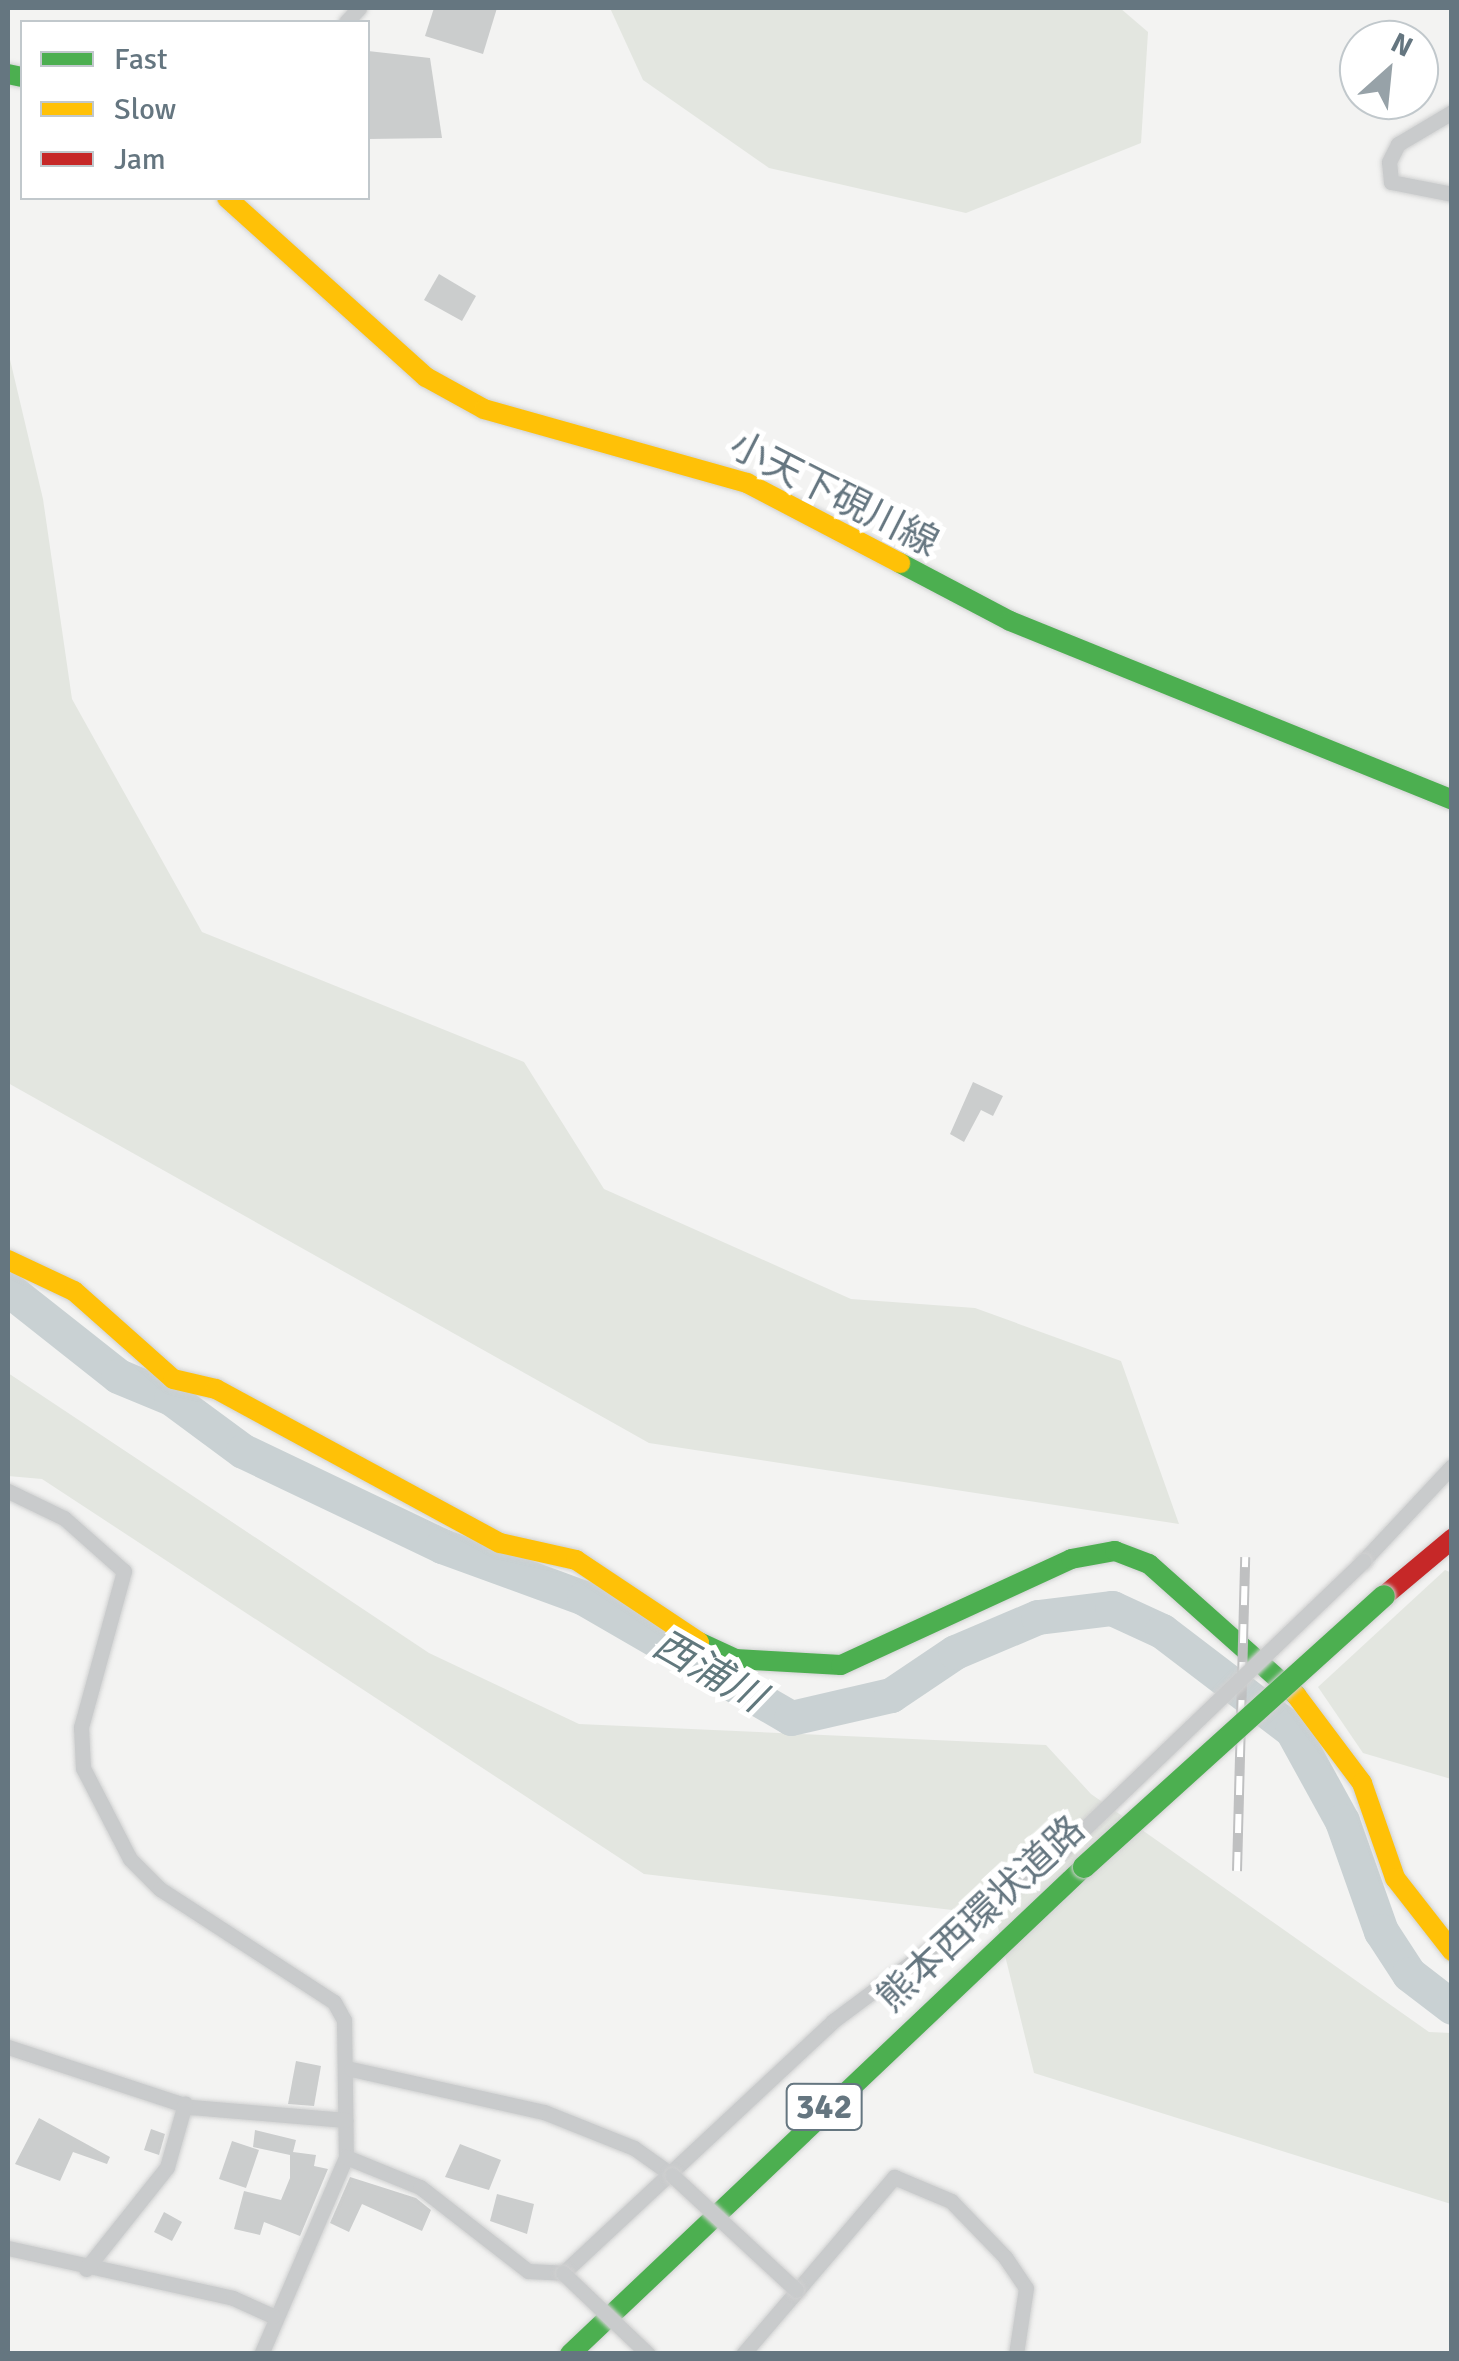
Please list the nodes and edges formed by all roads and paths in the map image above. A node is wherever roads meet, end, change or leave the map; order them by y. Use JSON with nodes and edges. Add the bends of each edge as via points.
{"nodes":[{"id":1,"x":1452,"y":112,"type":"edge"},
{"id":2,"x":1452,"y":194,"type":"edge"},
{"id":3,"x":228,"y":200,"type":"edge"},
{"id":4,"x":1452,"y":800,"type":"edge"},
{"id":5,"x":8,"y":1260,"type":"edge"},
{"id":6,"x":1452,"y":1466,"type":"edge"},
{"id":7,"x":8,"y":1491,"type":"edge"},
{"id":8,"x":1452,"y":1539,"type":"edge"},
{"id":9,"x":1452,"y":1950,"type":"edge"},
{"id":10,"x":8,"y":2047,"type":"edge"},
{"id":11,"x":352,"y":2068,"type":"junction"},
{"id":12,"x":185,"y":2104,"type":"junction"},
{"id":13,"x":345,"y":2120,"type":"junction"},
{"id":14,"x":346,"y":2157,"type":"junction"},
{"id":15,"x":672,"y":2175,"type":"junction"},
{"id":16,"x":8,"y":2248,"type":"edge"},
{"id":17,"x":86,"y":2269,"type":"junction"},
{"id":18,"x":563,"y":2273,"type":"junction"},
{"id":19,"x":796,"y":2290,"type":"junction"},
{"id":20,"x":273,"y":2316,"type":"junction"},
{"id":21,"x":261,"y":2354,"type":"edge"},
{"id":22,"x":570,"y":2354,"type":"edge"},
{"id":23,"x":648,"y":2354,"type":"edge"},
{"id":24,"x":743,"y":2354,"type":"edge"},
{"id":25,"x":1016,"y":2354,"type":"edge"}],
"edges":[{"from":1,"to":2,"type":"street","via":[[1398,144],[1390,162],[1391,182]]},
{"from":3,"to":4,"type":"main road","name":"小天下硯川線","via":[[426,377],[484,409],[747,484],[1010,622]]},
{"from":5,"to":9,"type":"main road","via":[[74,1291],[172,1379],[216,1388],[500,1543],[576,1560],[666,1627],[760,1665],[841,1665],[1070,1558],[1115,1551],[1149,1564],[1276,1668],[1362,1783],[1395,1878]]},
{"from":6,"to":15,"type":"street","bridge":true,"via":[[1061,1852],[833,2020]]},
{"from":7,"to":11,"type":"street","via":[[64,1518],[124,1571],[81,1727],[82,1768],[130,1860],[334,2002]]},
{"from":8,"to":22,"type":"main road","name":"熊本西環状道路","number":"342","bridge":true,"via":[[1084,1867]]},
{"from":10,"to":12,"type":"street"},
{"from":11,"to":13,"type":"street"},
{"from":11,"to":15,"type":"street","via":[[544,2112],[634,2148]]},
{"from":12,"to":13,"type":"street"},
{"from":12,"to":17,"type":"street","via":[[167,2166]]},
{"from":13,"to":14,"type":"street"},
{"from":14,"to":18,"type":"street","via":[[420,2186],[528,2271]]},
{"from":14,"to":20,"type":"street"},
{"from":15,"to":18,"type":"street"},
{"from":15,"to":19,"type":"street","bridge":true},
{"from":16,"to":17,"type":"street"},
{"from":17,"to":20,"type":"street","via":[[234,2298]]},
{"from":18,"to":23,"type":"street","bridge":true},
{"from":19,"to":24,"type":"street"},
{"from":19,"to":25,"type":"street","via":[[894,2177],[951,2201],[1005,2257],[1026,2288]]},
{"from":20,"to":21,"type":"street"}]}
